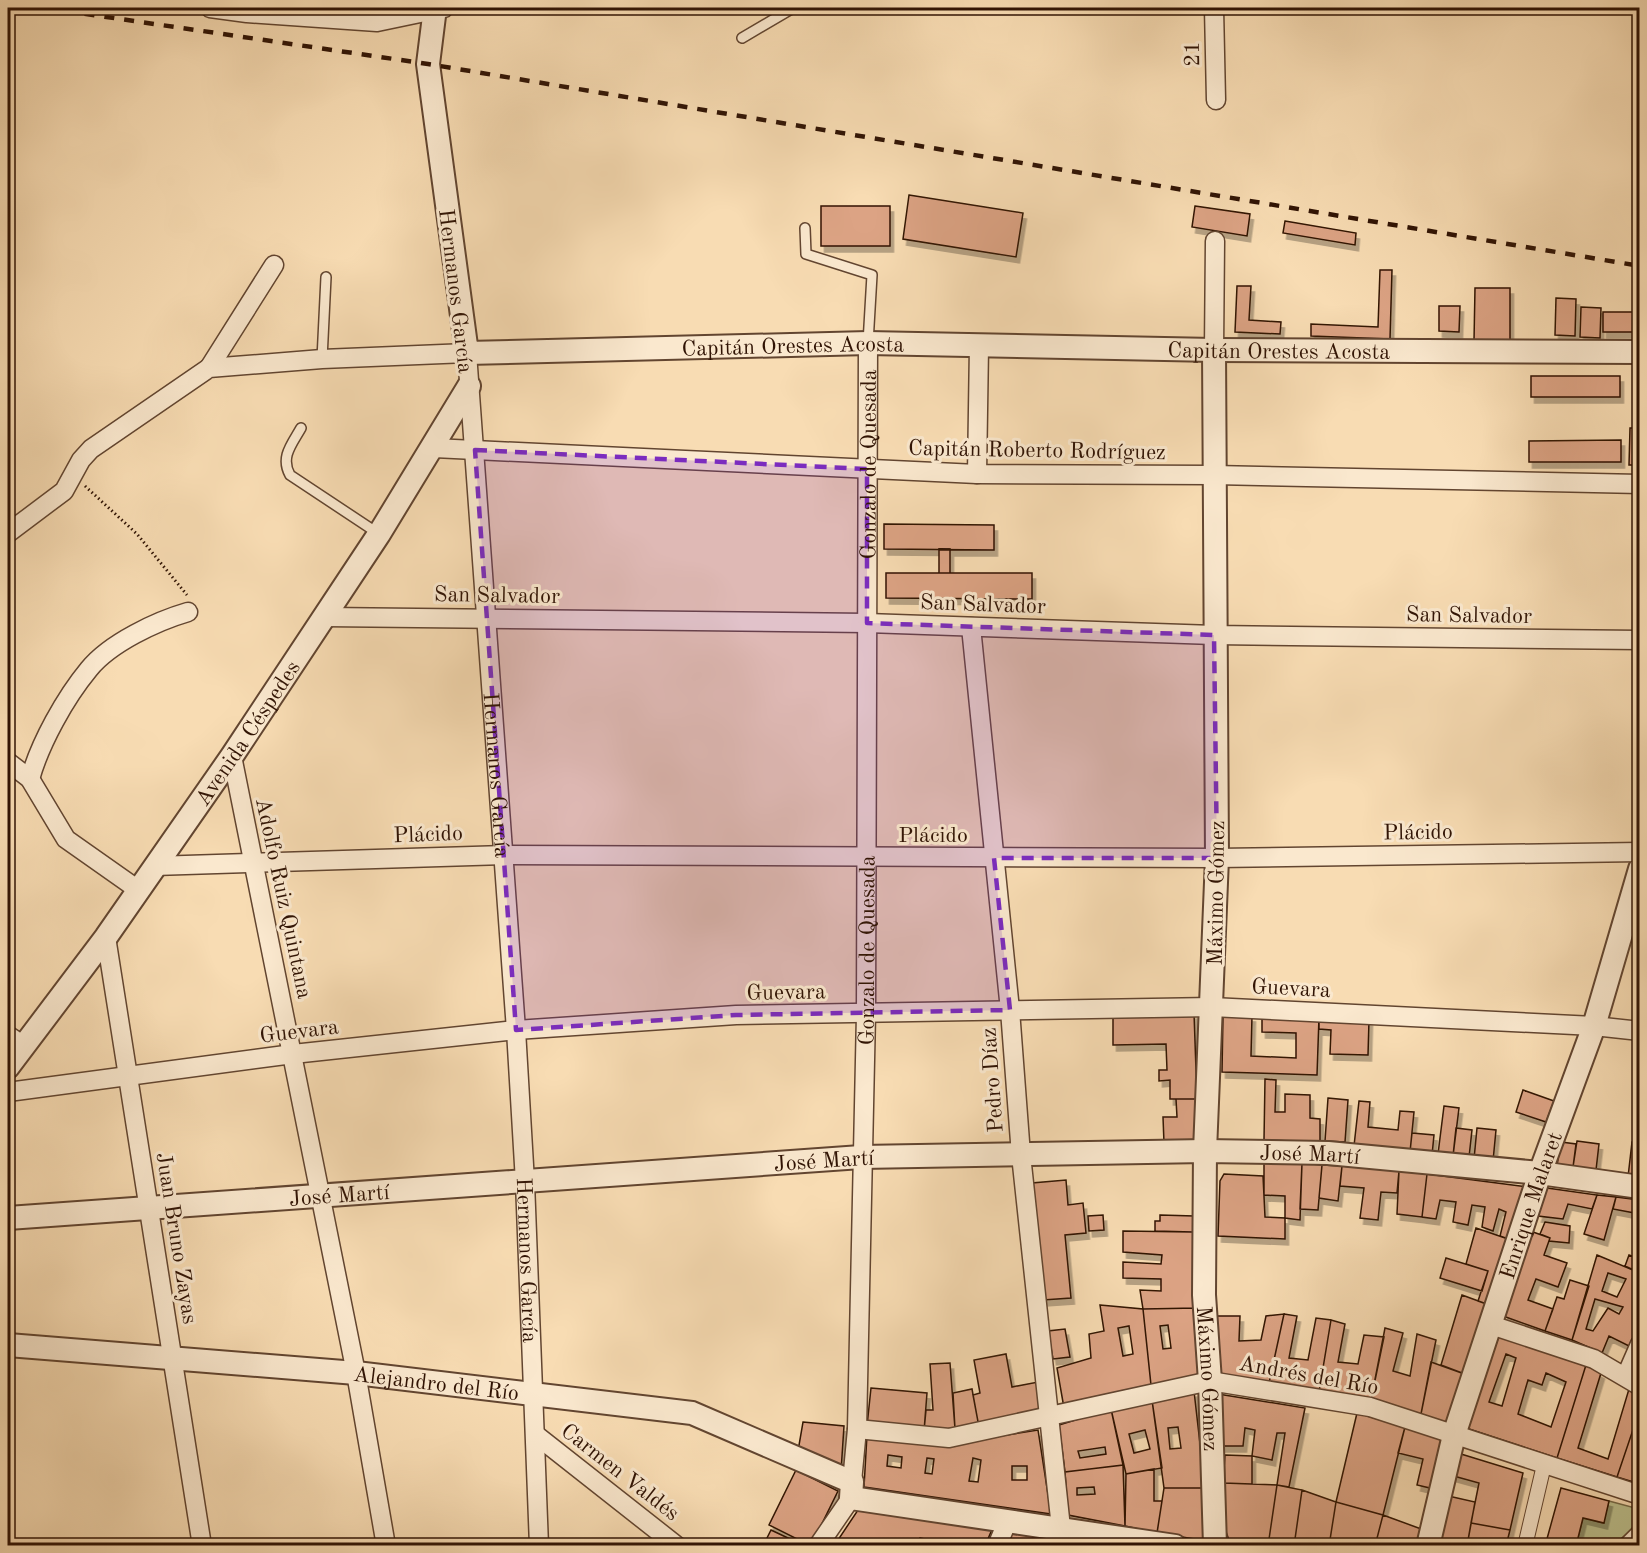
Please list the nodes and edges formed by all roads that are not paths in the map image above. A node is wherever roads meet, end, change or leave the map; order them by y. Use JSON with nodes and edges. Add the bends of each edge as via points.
{"nodes":[{"id":1,"x":210,"y":8,"type":"edge"},
{"id":2,"x":438,"y":8,"type":"edge"},
{"id":3,"x":793,"y":8,"type":"edge"},
{"id":4,"x":1214,"y":8,"type":"edge"},
{"id":5,"x":247,"y":10,"type":"edge"},
{"id":6,"x":742,"y":38,"type":"dead end"},
{"id":7,"x":1216,"y":100,"type":"dead end"},
{"id":8,"x":806,"y":228,"type":"dead end"},
{"id":9,"x":1215,"y":240,"type":"dead end"},
{"id":10,"x":274,"y":265,"type":"dead end"},
{"id":11,"x":326,"y":277,"type":"dead end"},
{"id":12,"x":868,"y":343,"type":"junction"},
{"id":13,"x":979,"y":346,"type":"junction"},
{"id":14,"x":1214,"y":350,"type":"junction"},
{"id":15,"x":1640,"y":352,"type":"edge"},
{"id":16,"x":467,"y":353,"type":"junction"},
{"id":17,"x":322,"y":359,"type":"junction"},
{"id":18,"x":209,"y":368,"type":"junction"},
{"id":19,"x":469,"y":386,"type":"junction"},
{"id":20,"x":301,"y":428,"type":"dead end"},
{"id":21,"x":434,"y":448,"type":"junction"},
{"id":22,"x":475,"y":450,"type":"junction"},
{"id":23,"x":867,"y":469,"type":"junction"},
{"id":24,"x":977,"y":474,"type":"junction"},
{"id":25,"x":1214,"y":475,"type":"junction"},
{"id":26,"x":1640,"y":484,"type":"edge"},
{"id":27,"x":8,"y":533,"type":"edge"},
{"id":28,"x":379,"y":534,"type":"junction"},
{"id":29,"x":188,"y":612,"type":"road end"},
{"id":30,"x":326,"y":617,"type":"junction"},
{"id":31,"x":486,"y":617,"type":"junction"},
{"id":32,"x":867,"y":623,"type":"junction"},
{"id":33,"x":971,"y":627,"type":"junction"},
{"id":34,"x":1214,"y":634,"type":"junction"},
{"id":35,"x":1640,"y":640,"type":"edge"},
{"id":36,"x":232,"y":756,"type":"junction"},
{"id":37,"x":8,"y":762,"type":"edge"},
{"id":38,"x":30,"y":779,"type":"junction"},
{"id":39,"x":1640,"y":852,"type":"edge"},
{"id":40,"x":505,"y":855,"type":"junction"},
{"id":41,"x":865,"y":858,"type":"junction"},
{"id":42,"x":994,"y":858,"type":"junction"},
{"id":43,"x":1217,"y":858,"type":"junction"},
{"id":44,"x":254,"y":863,"type":"junction"},
{"id":45,"x":154,"y":866,"type":"junction"},
{"id":46,"x":1640,"y":869,"type":"edge"},
{"id":47,"x":137,"y":890,"type":"junction"},
{"id":48,"x":106,"y":938,"type":"junction"},
{"id":49,"x":1212,"y":1007,"type":"junction"},
{"id":50,"x":1010,"y":1010,"type":"junction"},
{"id":51,"x":866,"y":1014,"type":"junction"},
{"id":52,"x":1594,"y":1026,"type":"junction"},
{"id":53,"x":8,"y":1030,"type":"edge"},
{"id":54,"x":516,"y":1030,"type":"junction"},
{"id":55,"x":1640,"y":1031,"type":"edge"},
{"id":56,"x":26,"y":1042,"type":"junction"},
{"id":57,"x":293,"y":1054,"type":"junction"},
{"id":58,"x":8,"y":1067,"type":"edge"},
{"id":59,"x":129,"y":1076,"type":"junction"},
{"id":60,"x":8,"y":1092,"type":"edge"},
{"id":61,"x":1205,"y":1151,"type":"junction"},
{"id":62,"x":1021,"y":1155,"type":"junction"},
{"id":63,"x":861,"y":1157,"type":"junction"},
{"id":64,"x":1539,"y":1173,"type":"junction"},
{"id":65,"x":525,"y":1182,"type":"junction"},
{"id":66,"x":1640,"y":1187,"type":"edge"},
{"id":67,"x":320,"y":1193,"type":"junction"},
{"id":68,"x":149,"y":1208,"type":"junction"},
{"id":69,"x":8,"y":1218,"type":"edge"},
{"id":70,"x":1491,"y":1325,"type":"junction"},
{"id":71,"x":1640,"y":1344,"type":"edge"},
{"id":72,"x":8,"y":1346,"type":"edge"},
{"id":73,"x":173,"y":1360,"type":"junction"},
{"id":74,"x":356,"y":1373,"type":"junction"},
{"id":75,"x":1210,"y":1381,"type":"junction"},
{"id":76,"x":1633,"y":1381,"type":"edge"},
{"id":77,"x":534,"y":1394,"type":"junction"},
{"id":78,"x":1050,"y":1418,"type":"junction"},
{"id":79,"x":856,"y":1430,"type":"junction"},
{"id":80,"x":536,"y":1435,"type":"junction"},
{"id":81,"x":1455,"y":1435,"type":"junction"},
{"id":82,"x":1544,"y":1465,"type":"junction"},
{"id":83,"x":851,"y":1490,"type":"junction"},
{"id":84,"x":1640,"y":1495,"type":"edge"},
{"id":85,"x":1008,"y":1520,"type":"junction"},
{"id":86,"x":1061,"y":1528,"type":"junction"},
{"id":87,"x":1640,"y":1534,"type":"edge"},
{"id":88,"x":1108,"y":1540,"type":"edge"},
{"id":89,"x":202,"y":1545,"type":"edge"},
{"id":90,"x":386,"y":1545,"type":"edge"},
{"id":91,"x":539,"y":1545,"type":"edge"},
{"id":92,"x":677,"y":1545,"type":"edge"},
{"id":93,"x":818,"y":1545,"type":"edge"},
{"id":94,"x":997,"y":1545,"type":"edge"},
{"id":95,"x":1174,"y":1545,"type":"edge"},
{"id":96,"x":1215,"y":1545,"type":"edge"},
{"id":97,"x":1428,"y":1545,"type":"edge"},
{"id":98,"x":1525,"y":1545,"type":"edge"},
{"id":99,"x":1628,"y":1545,"type":"edge"}],
"edges":[{"from":1,"to":5,"type":"street"},
{"from":2,"to":5,"type":"street","via":[[378,22]]},
{"from":2,"to":16,"type":"street","name":"Hermanos García","via":[[428,64]]},
{"from":3,"to":6,"type":"lane"},
{"from":4,"to":7,"type":"street","name":"21"},
{"from":8,"to":12,"type":"lane","via":[[806,254],[872,275]]},
{"from":9,"to":14,"type":"street","name":"Máximo Gómez"},
{"from":10,"to":18,"type":"street"},
{"from":11,"to":17,"type":"lane"},
{"from":12,"to":13,"type":"street","name":"Capitán Orestes Acosta"},
{"from":12,"to":16,"type":"street","name":"Capitán Orestes Acosta"},
{"from":12,"to":23,"type":"street","name":"Gonzalo de Quesada"},
{"from":13,"to":14,"type":"street","name":"Capitán Orestes Acosta"},
{"from":13,"to":24,"type":"street"},
{"from":14,"to":15,"type":"street","name":"Capitán Orestes Acosta"},
{"from":14,"to":25,"type":"street","name":"Máximo Gómez"},
{"from":16,"to":17,"type":"street","name":"Capitán Orestes Acosta"},
{"from":16,"to":19,"type":"street","name":"Hermanos García"},
{"from":17,"to":18,"type":"street","name":"Capitán Orestes Acosta"},
{"from":18,"to":27,"type":"street","name":"Capitán Orestes Acosta","via":[[91,449],[64,491]]},
{"from":19,"to":21,"type":"street","name":"Avenida Céspedes"},
{"from":19,"to":22,"type":"street","name":"Hermanos García"},
{"from":20,"to":28,"type":"lane","via":[[286,456],[285,466],[290,475]]},
{"from":21,"to":22,"type":"street","name":"Capitán Roberto Rodríguez"},
{"from":21,"to":28,"type":"street","name":"Avenida Céspedes"},
{"from":22,"to":23,"type":"street","name":"Capitán Roberto Rodríguez"},
{"from":22,"to":31,"type":"street","name":"Hermanos García"},
{"from":23,"to":24,"type":"street","name":"Capitán Roberto Rodríguez"},
{"from":23,"to":32,"type":"street","name":"Gonzalo de Quesada"},
{"from":24,"to":25,"type":"street","name":"Capitán Roberto Rodríguez"},
{"from":25,"to":26,"type":"street","name":"Capitán Roberto Rodríguez"},
{"from":25,"to":34,"type":"street","name":"Máximo Gómez"},
{"from":28,"to":30,"type":"street","name":"Avenida Céspedes"},
{"from":29,"to":38,"type":"street","via":[[159,621],[89,668],[42,743]]},
{"from":30,"to":31,"type":"street","name":"San Salvador"},
{"from":30,"to":36,"type":"street","name":"Avenida Céspedes"},
{"from":31,"to":32,"type":"street","name":"San Salvador"},
{"from":31,"to":40,"type":"street","name":"Hermanos García"},
{"from":32,"to":33,"type":"street","name":"San Salvador"},
{"from":32,"to":41,"type":"street","name":"Gonzalo de Quesada"},
{"from":33,"to":34,"type":"street","name":"San Salvador"},
{"from":33,"to":42,"type":"street","name":"Pedro Díaz"},
{"from":34,"to":35,"type":"street","name":"San Salvador"},
{"from":34,"to":43,"type":"street","name":"Máximo Gómez"},
{"from":36,"to":44,"type":"street","name":"Adolfo Ruiz Quintana"},
{"from":36,"to":45,"type":"street","name":"Avenida Céspedes"},
{"from":37,"to":38,"type":"street"},
{"from":38,"to":47,"type":"street","via":[[66,839]]},
{"from":39,"to":43,"type":"street","name":"Plácido"},
{"from":40,"to":41,"type":"street","name":"Plácido"},
{"from":40,"to":44,"type":"street","name":"Plácido"},
{"from":40,"to":54,"type":"street","name":"Hermanos García"},
{"from":41,"to":42,"type":"street","name":"Plácido"},
{"from":41,"to":51,"type":"street","name":"Gonzalo de Quesada"},
{"from":42,"to":43,"type":"street","name":"Plácido"},
{"from":42,"to":50,"type":"street","name":"Pedro Díaz"},
{"from":43,"to":49,"type":"street","name":"Máximo Gómez"},
{"from":44,"to":45,"type":"street","name":"Plácido"},
{"from":44,"to":57,"type":"street","name":"Adolfo Ruiz Quintana"},
{"from":45,"to":47,"type":"street","name":"Avenida Céspedes"},
{"from":46,"to":52,"type":"street","name":"Enrique Malaret"},
{"from":47,"to":48,"type":"street","name":"Avenida Céspedes"},
{"from":48,"to":56,"type":"street","name":"Avenida Céspedes"},
{"from":48,"to":59,"type":"street","name":"Juan Bruno Zayas"},
{"from":49,"to":50,"type":"street","name":"Guevara"},
{"from":49,"to":52,"type":"street","name":"Guevara"},
{"from":49,"to":61,"type":"street","name":"Máximo Gómez"},
{"from":50,"to":51,"type":"street","name":"Guevara"},
{"from":50,"to":62,"type":"street","name":"Pedro Díaz"},
{"from":51,"to":54,"type":"street","name":"Guevara","via":[[736,1015]]},
{"from":51,"to":63,"type":"street","name":"Gonzalo de Quesada"},
{"from":52,"to":55,"type":"street","name":"Guevara"},
{"from":52,"to":64,"type":"street","name":"Enrique Malaret"},
{"from":53,"to":56,"type":"lane"},
{"from":54,"to":57,"type":"street","name":"Guevara"},
{"from":54,"to":65,"type":"street","name":"Hermanos García"},
{"from":56,"to":58,"type":"street","name":"Avenida Céspedes"},
{"from":57,"to":59,"type":"street","name":"Guevara"},
{"from":57,"to":67,"type":"street","name":"Adolfo Ruiz Quintana"},
{"from":59,"to":60,"type":"street","name":"Guevara"},
{"from":59,"to":68,"type":"street","name":"Juan Bruno Zayas"},
{"from":61,"to":62,"type":"street","name":"José Martí"},
{"from":61,"to":64,"type":"street","name":"José Martí","via":[[1328,1153]]},
{"from":61,"to":75,"type":"street","name":"Máximo Gómez","via":[[1204,1295]]},
{"from":62,"to":63,"type":"street","name":"José Martí"},
{"from":62,"to":78,"type":"street","name":"Pedro Díaz"},
{"from":63,"to":65,"type":"street","name":"José Martí"},
{"from":63,"to":79,"type":"street","name":"Gonzalo de Quesada"},
{"from":64,"to":66,"type":"street","name":"José Martí"},
{"from":64,"to":70,"type":"street","name":"Enrique Malaret"},
{"from":65,"to":67,"type":"street","name":"José Martí"},
{"from":65,"to":77,"type":"street","name":"Hermanos García"},
{"from":67,"to":68,"type":"street","name":"José Martí"},
{"from":67,"to":74,"type":"street","name":"Adolfo Ruiz Quintana"},
{"from":68,"to":69,"type":"street","name":"José Martí"},
{"from":68,"to":73,"type":"street","name":"Juan Bruno Zayas"},
{"from":70,"to":76,"type":"street","via":[[1594,1359]]},
{"from":70,"to":81,"type":"street","name":"Enrique Malaret"},
{"from":71,"to":76,"type":"street"},
{"from":72,"to":73,"type":"street","name":"Alejandro del Río"},
{"from":73,"to":74,"type":"street","name":"Alejandro del Río"},
{"from":73,"to":89,"type":"street","name":"Juan Bruno Zayas"},
{"from":74,"to":77,"type":"street","name":"Alejandro del Río"},
{"from":74,"to":90,"type":"street","name":"Adolfo Ruiz Quintana"},
{"from":75,"to":78,"type":"street","name":"Andrés del Río"},
{"from":75,"to":81,"type":"street","name":"Andrés del Río","via":[[1370,1407]]},
{"from":75,"to":96,"type":"street","name":"Máximo Gómez"},
{"from":77,"to":80,"type":"street","name":"Hermanos García"},
{"from":77,"to":83,"type":"street","name":"Alejandro del Río","via":[[692,1413]]},
{"from":78,"to":79,"type":"street","name":"Andrés del Río","via":[[950,1438]]},
{"from":78,"to":86,"type":"street","name":"Pedro Díaz"},
{"from":79,"to":83,"type":"street","name":"Gonzalo de Quesada"},
{"from":80,"to":91,"type":"street","name":"Hermanos García"},
{"from":80,"to":92,"type":"street","name":"Carmen Valdés"},
{"from":81,"to":82,"type":"street","name":"Andrés del Río"},
{"from":81,"to":97,"type":"street","name":"Enrique Malaret"},
{"from":82,"to":84,"type":"street","name":"Andrés del Río"},
{"from":82,"to":98,"type":"street"},
{"from":83,"to":85,"type":"street","name":"Alejandro del Río"},
{"from":83,"to":93,"type":"street"},
{"from":85,"to":86,"type":"street","name":"Alejandro del Río"},
{"from":85,"to":94,"type":"street"},
{"from":86,"to":88,"type":"street","name":"Alejandro del Río"},
{"from":87,"to":99,"type":"street"},
{"from":88,"to":95,"type":"street","name":"Alejandro del Río"}]}
